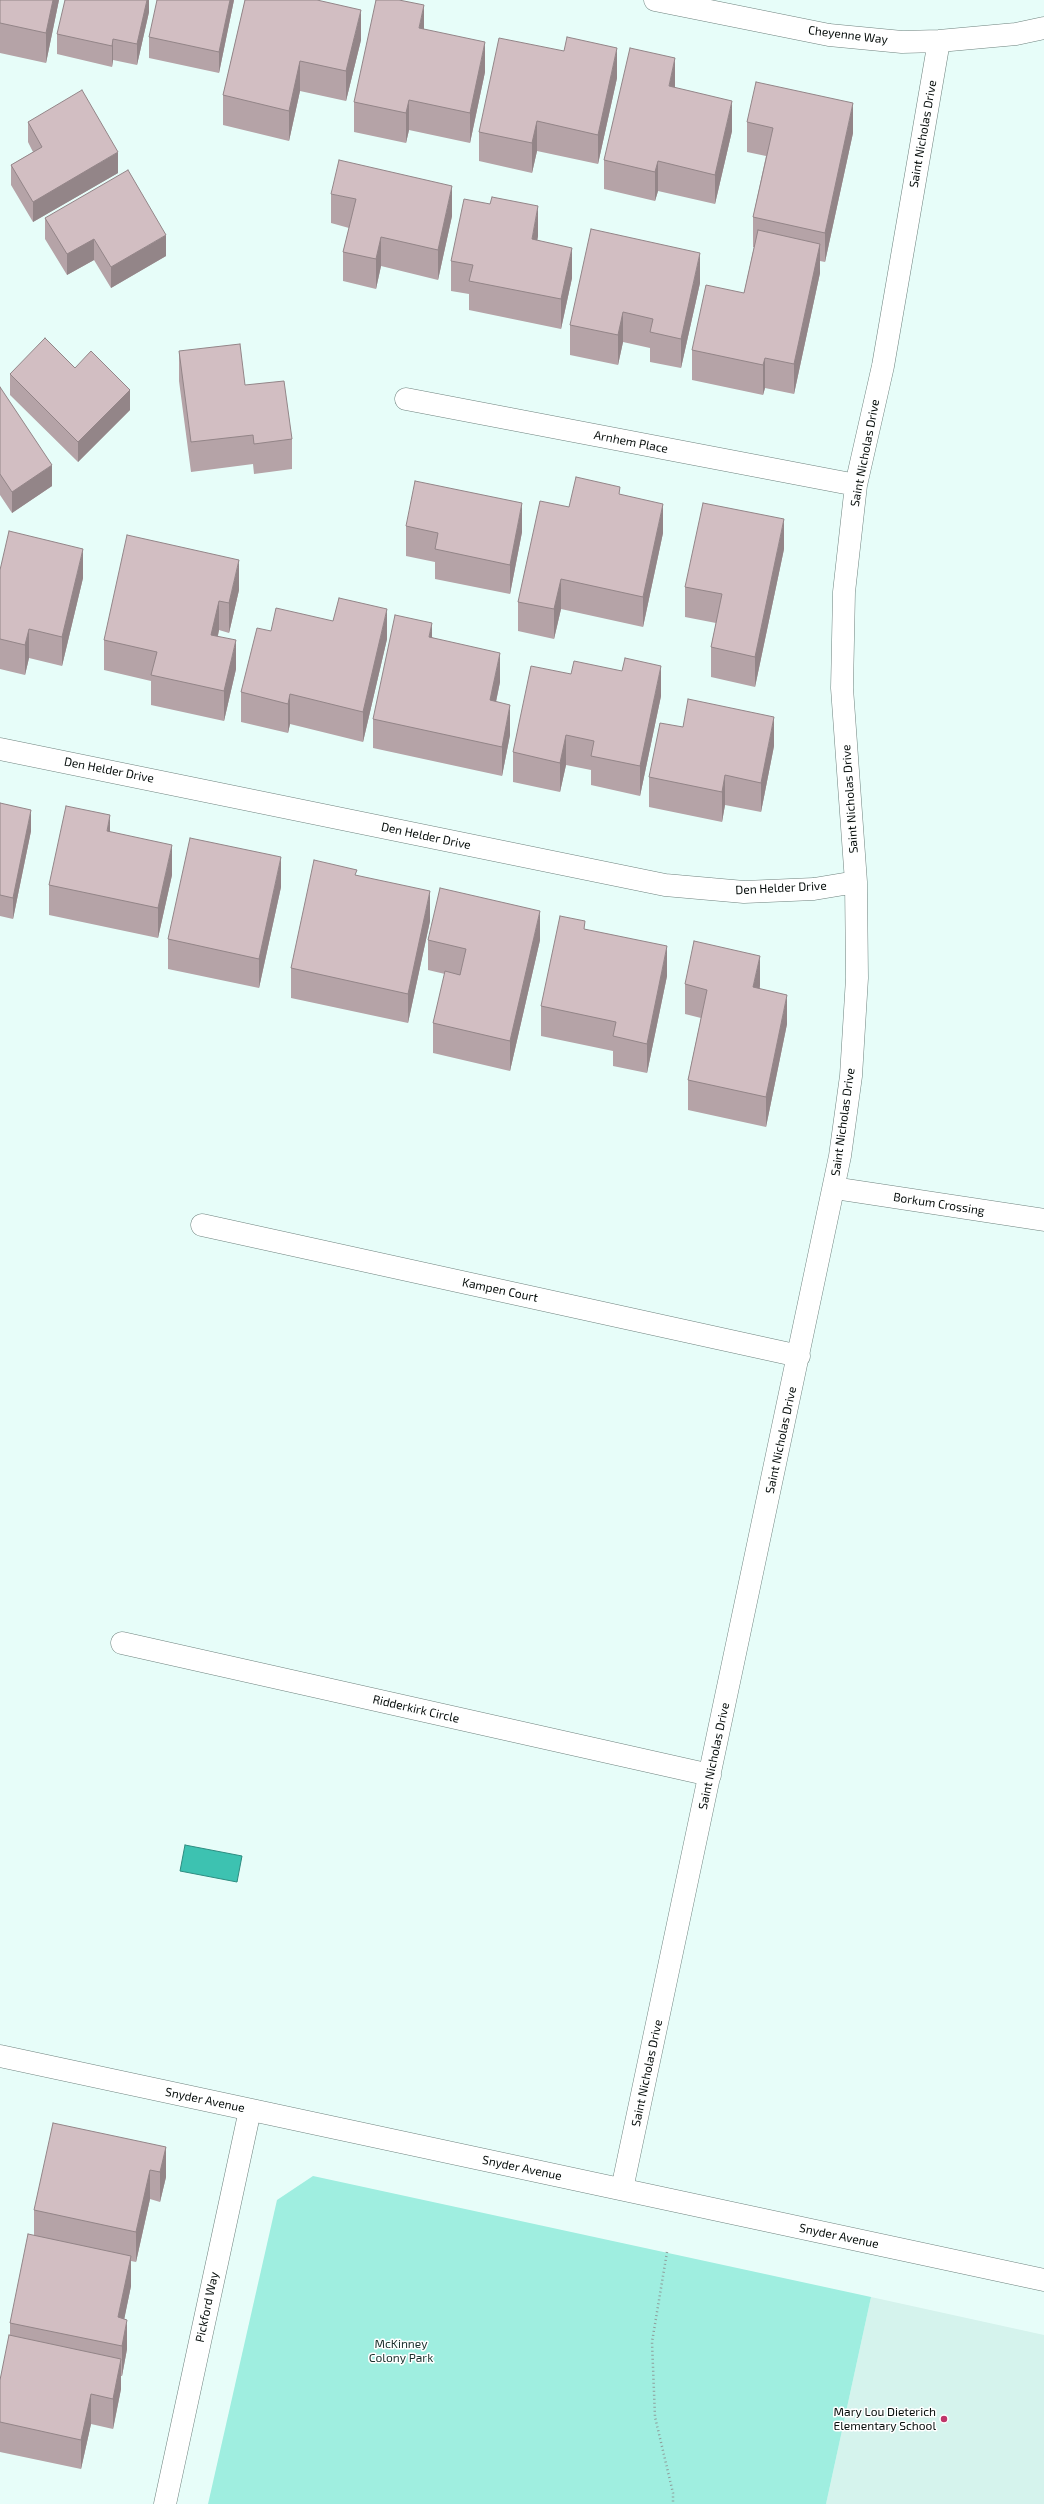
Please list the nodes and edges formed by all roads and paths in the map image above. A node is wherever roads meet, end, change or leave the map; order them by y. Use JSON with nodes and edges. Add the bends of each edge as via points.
{"nodes":[{"id":1,"x":655,"y":0,"type":"edge"},
{"id":2,"x":1044,"y":28,"type":"edge"},
{"id":3,"x":939,"y":41,"type":"junction"},
{"id":4,"x":406,"y":399,"type":"dead end"},
{"id":5,"x":856,"y":485,"type":"junction"},
{"id":6,"x":0,"y":749,"type":"edge"},
{"id":7,"x":856,"y":882,"type":"junction"},
{"id":8,"x":834,"y":1188,"type":"junction"},
{"id":9,"x":1044,"y":1220,"type":"edge"},
{"id":10,"x":202,"y":1224,"type":"dead end"},
{"id":11,"x":799,"y":1356,"type":"junction"},
{"id":12,"x":122,"y":1643,"type":"dead end"},
{"id":13,"x":710,"y":1775,"type":"junction"},
{"id":14,"x":0,"y":2056,"type":"edge"},
{"id":15,"x":250,"y":2110,"type":"junction"},
{"id":16,"x":622,"y":2189,"type":"junction"},
{"id":17,"x":667,"y":2252,"type":"dead end"},
{"id":18,"x":1044,"y":2280,"type":"edge"},
{"id":19,"x":164,"y":2504,"type":"edge"},
{"id":20,"x":673,"y":2504,"type":"edge"}],
"edges":[{"from":1,"to":3,"type":"street","name":"Cheyenne Way","via":[[829,35],[902,42]]},
{"from":2,"to":3,"type":"street","name":"Cheyenne Way","via":[[1016,34]]},
{"from":3,"to":5,"type":"street","name":"Saint Nicholas Drive","via":[[883,366]]},
{"from":4,"to":5,"type":"street","name":"Arnhem Place"},
{"from":5,"to":7,"type":"street","name":"Saint Nicholas Drive","via":[[844,592],[842,688]]},
{"from":6,"to":7,"type":"street","name":"Den Helder Drive","via":[[665,885],[744,892],[814,889]]},
{"from":7,"to":8,"type":"street","name":"Saint Nicholas Drive","via":[[857,978],[850,1076]]},
{"from":8,"to":9,"type":"street","name":"Borkum Crossing"},
{"from":8,"to":11,"type":"street","name":"Saint Nicholas Drive"},
{"from":10,"to":11,"type":"street","name":"Kampen Court"},
{"from":11,"to":13,"type":"street","name":"Saint Nicholas Drive"},
{"from":12,"to":13,"type":"street","name":"Ridderkirk Circle"},
{"from":13,"to":16,"type":"street","name":"Saint Nicholas Drive"},
{"from":14,"to":15,"type":"street","name":"Snyder Avenue"},
{"from":15,"to":16,"type":"street","name":"Snyder Avenue"},
{"from":15,"to":19,"type":"street","name":"Pickford Way"},
{"from":16,"to":18,"type":"street","name":"Snyder Avenue"},
{"from":17,"to":20,"type":"path","via":[[652,2342],[655,2417]]}]}
